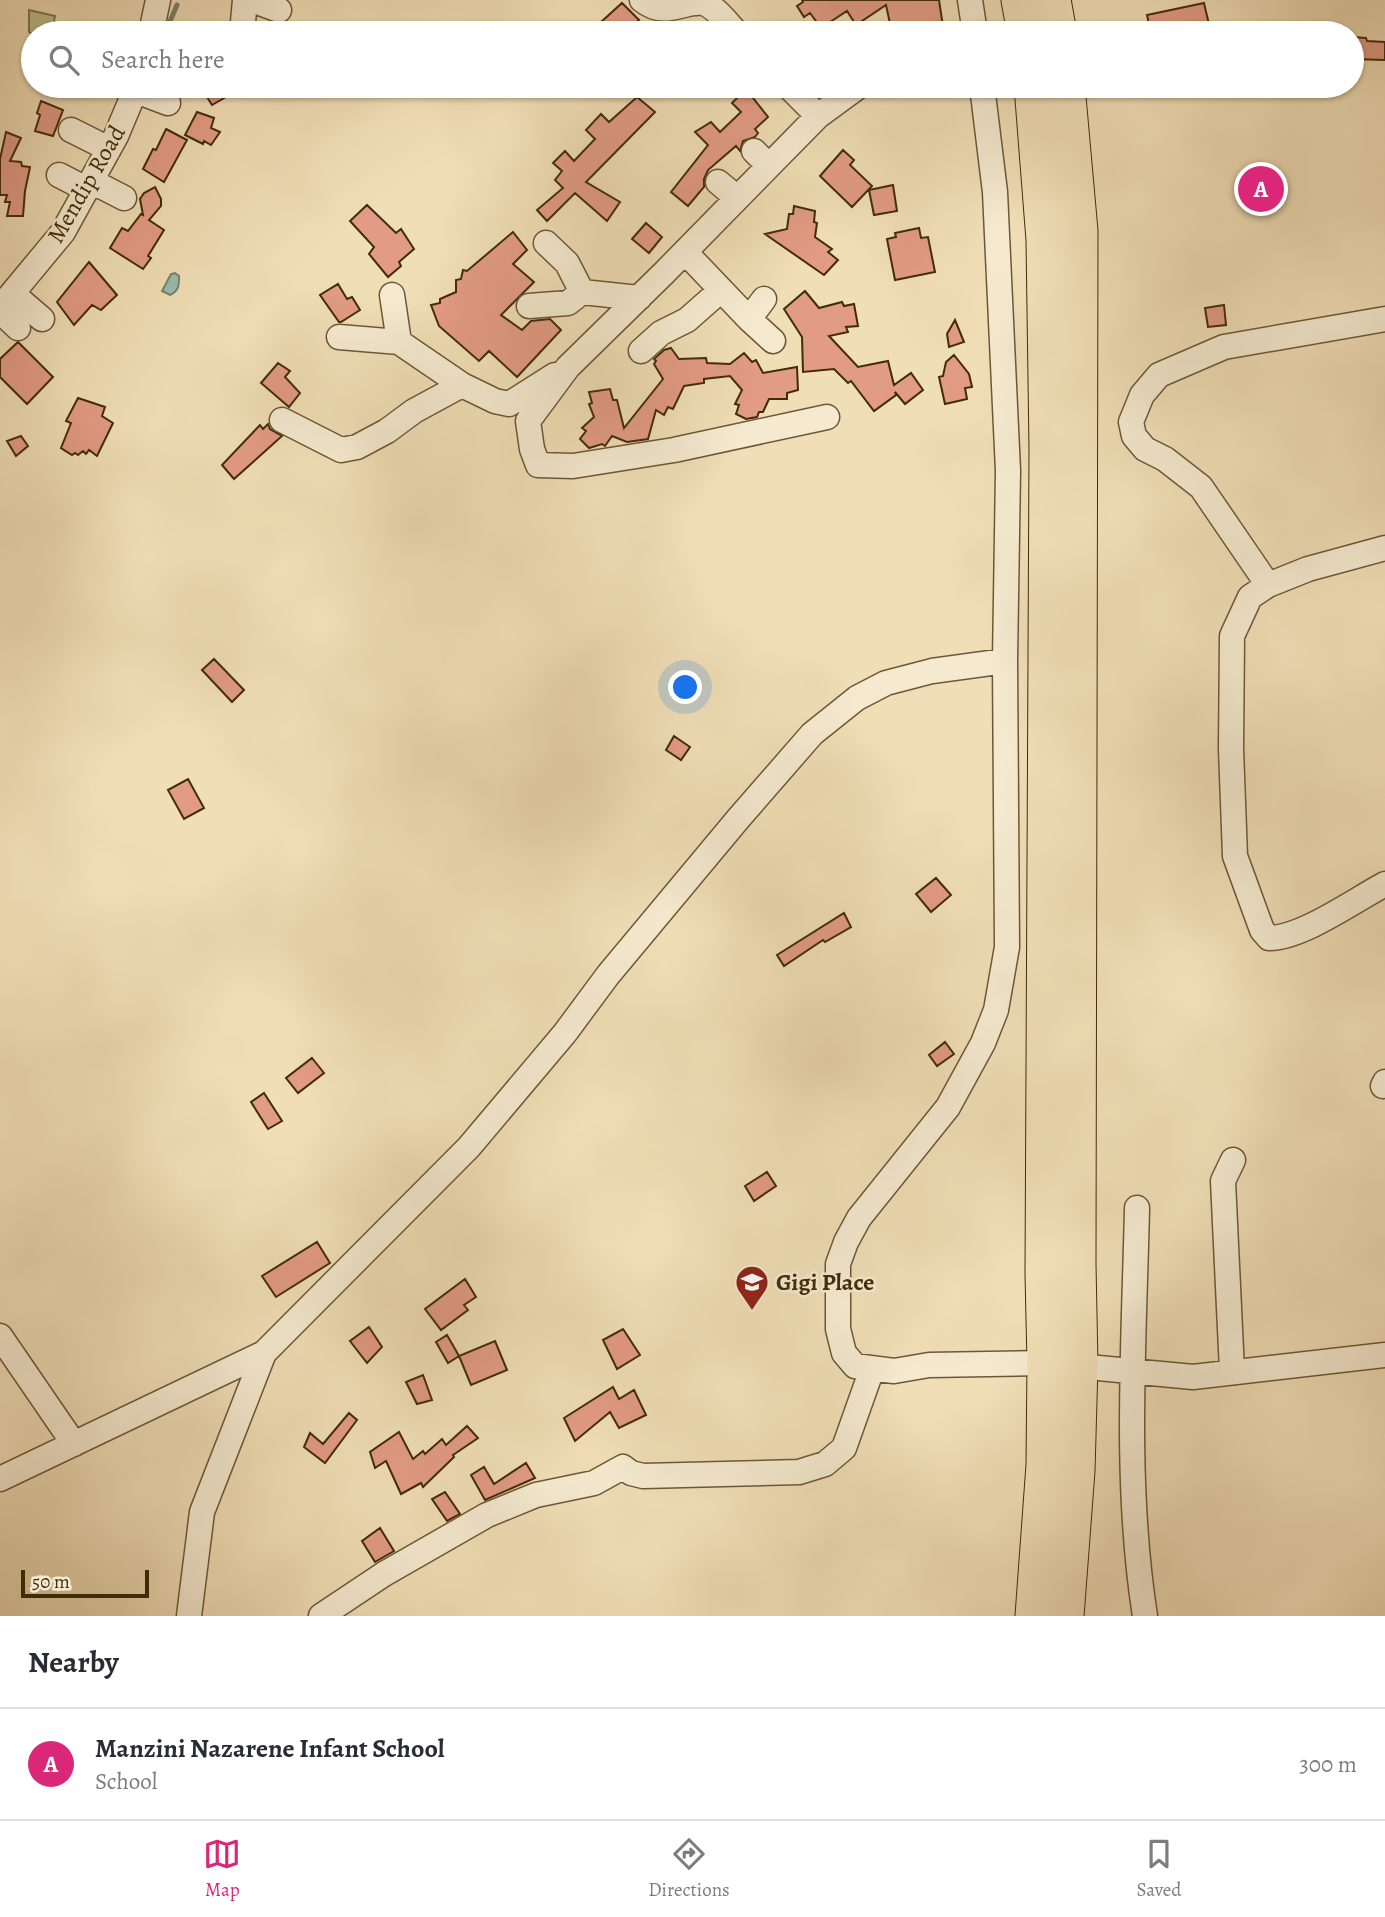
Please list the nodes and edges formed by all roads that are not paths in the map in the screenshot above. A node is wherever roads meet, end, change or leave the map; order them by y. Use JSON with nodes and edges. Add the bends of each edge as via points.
{"nodes":[{"id":1,"x":158,"y":0,"type":"edge"},
{"id":2,"x":245,"y":0,"type":"edge"},
{"id":3,"x":642,"y":0,"type":"edge"},
{"id":4,"x":970,"y":0,"type":"edge"},
{"id":5,"x":1020,"y":0,"type":"edge"},
{"id":6,"x":1052,"y":0,"type":"edge"},
{"id":7,"x":154,"y":21,"type":"edge"},
{"id":8,"x":243,"y":21,"type":"edge"},
{"id":9,"x":725,"y":21,"type":"edge"},
{"id":10,"x":973,"y":21,"type":"edge"},
{"id":11,"x":1024,"y":21,"type":"edge"},
{"id":12,"x":1056,"y":21,"type":"edge"},
{"id":13,"x":128,"y":98,"type":"edge"},
{"id":14,"x":157,"y":98,"type":"edge"},
{"id":15,"x":800,"y":98,"type":"edge"},
{"id":16,"x":843,"y":98,"type":"edge"},
{"id":17,"x":983,"y":98,"type":"edge"},
{"id":18,"x":1034,"y":98,"type":"edge"},
{"id":19,"x":1067,"y":98,"type":"edge"},
{"id":20,"x":168,"y":103,"type":"dead end"},
{"id":21,"x":818,"y":116,"type":"junction"},
{"id":22,"x":71,"y":130,"type":"dead end"},
{"id":23,"x":109,"y":149,"type":"junction"},
{"id":24,"x":59,"y":175,"type":"dead end"},
{"id":25,"x":718,"y":182,"type":"dead end"},
{"id":26,"x":89,"y":185,"type":"junction"},
{"id":27,"x":124,"y":198,"type":"dead end"},
{"id":28,"x":737,"y":198,"type":"junction"},
{"id":29,"x":546,"y":243,"type":"dead end"},
{"id":30,"x":685,"y":252,"type":"junction"},
{"id":31,"x":721,"y":290,"type":"junction"},
{"id":32,"x":582,"y":292,"type":"junction"},
{"id":33,"x":392,"y":295,"type":"dead end"},
{"id":34,"x":639,"y":298,"type":"junction"},
{"id":35,"x":764,"y":299,"type":"dead end"},
{"id":36,"x":7,"y":303,"type":"edge"},
{"id":37,"x":529,"y":306,"type":"dead end"},
{"id":38,"x":42,"y":319,"type":"dead end"},
{"id":39,"x":749,"y":319,"type":"junction"},
{"id":40,"x":1385,"y":319,"type":"edge"},
{"id":41,"x":339,"y":337,"type":"dead end"},
{"id":42,"x":773,"y":341,"type":"dead end"},
{"id":43,"x":399,"y":342,"type":"junction"},
{"id":44,"x":641,"y":351,"type":"dead end"},
{"id":45,"x":568,"y":367,"type":"junction"},
{"id":46,"x":462,"y":385,"type":"junction"},
{"id":47,"x":827,"y":417,"type":"dead end"},
{"id":48,"x":282,"y":420,"type":"dead end"},
{"id":49,"x":1385,"y":548,"type":"edge"},
{"id":50,"x":1268,"y":586,"type":"junction"},
{"id":51,"x":1005,"y":661,"type":"junction"},
{"id":52,"x":1385,"y":884,"type":"edge"},
{"id":53,"x":1233,"y":1160,"type":"dead end"},
{"id":54,"x":1137,"y":1208,"type":"dead end"},
{"id":55,"x":0,"y":1336,"type":"edge"},
{"id":56,"x":264,"y":1353,"type":"junction"},
{"id":57,"x":1385,"y":1355,"type":"edge"},
{"id":58,"x":1063,"y":1364,"type":"junction"},
{"id":59,"x":872,"y":1369,"type":"junction"},
{"id":60,"x":1134,"y":1369,"type":"junction"},
{"id":61,"x":1232,"y":1371,"type":"junction"},
{"id":62,"x":74,"y":1444,"type":"junction"},
{"id":63,"x":0,"y":1479,"type":"edge"},
{"id":64,"x":190,"y":1616,"type":"edge"},
{"id":65,"x":321,"y":1616,"type":"edge"},
{"id":66,"x":1034,"y":1616,"type":"edge"},
{"id":67,"x":1065,"y":1616,"type":"edge"},
{"id":68,"x":1145,"y":1616,"type":"edge"}],
"edges":[{"from":1,"to":7,"type":"street"},
{"from":2,"to":8,"type":"street"},
{"from":3,"to":9,"type":"street","via":[[651,7],[670,8],[700,2]]},
{"from":4,"to":10,"type":"street"},
{"from":5,"to":11,"type":"highway"},
{"from":6,"to":12,"type":"highway"},
{"from":13,"to":23,"type":"street","name":"Mendip Road"},
{"from":14,"to":20,"type":"street"},
{"from":15,"to":21,"type":"street"},
{"from":16,"to":21,"type":"street"},
{"from":17,"to":51,"type":"street","via":[[995,192],[1008,471]]},
{"from":18,"to":58,"type":"highway","via":[[1045,240],[1048,449],[1044,1274]]},
{"from":19,"to":58,"type":"highway","via":[[1079,244],[1077,1236]]},
{"from":21,"to":28,"type":"street","via":[[761,158]]},
{"from":22,"to":23,"type":"street"},
{"from":23,"to":26,"type":"street","name":"Mendip Road"},
{"from":24,"to":26,"type":"street"},
{"from":25,"to":28,"type":"street"},
{"from":26,"to":27,"type":"street"},
{"from":26,"to":36,"type":"street","name":"Mendip Road","via":[[63,232]]},
{"from":28,"to":30,"type":"street"},
{"from":29,"to":32,"type":"street","via":[[567,263]]},
{"from":30,"to":31,"type":"street"},
{"from":30,"to":34,"type":"street"},
{"from":31,"to":39,"type":"street"},
{"from":31,"to":44,"type":"street"},
{"from":32,"to":34,"type":"street"},
{"from":32,"to":37,"type":"street","via":[[568,303]]},
{"from":33,"to":43,"type":"street"},
{"from":34,"to":45,"type":"street"},
{"from":35,"to":39,"type":"street"},
{"from":36,"to":38,"type":"street"},
{"from":39,"to":42,"type":"street"},
{"from":40,"to":50,"type":"street","via":[[1224,347],[1159,375],[1142,395],[1131,422],[1134,436],[1144,449],[1201,487]]},
{"from":41,"to":43,"type":"street"},
{"from":43,"to":46,"type":"street"},
{"from":45,"to":46,"type":"street","via":[[509,404]]},
{"from":45,"to":47,"type":"street","via":[[528,421],[538,465],[573,466],[674,450]]},
{"from":46,"to":48,"type":"street","via":[[358,447],[341,450]]},
{"from":49,"to":50,"type":"street","via":[[1308,569]]},
{"from":50,"to":52,"type":"street","via":[[1250,597],[1232,636],[1235,856],[1262,930],[1269,938],[1283,938]]},
{"from":51,"to":56,"type":"street","via":[[886,683],[857,698],[812,734],[469,1147]]},
{"from":51,"to":59,"type":"street","via":[[1007,947],[996,1010],[948,1107],[859,1218],[838,1264],[838,1329],[844,1353],[855,1366]]},
{"from":53,"to":61,"type":"street","via":[[1223,1181]]},
{"from":54,"to":60,"type":"street"},
{"from":55,"to":62,"type":"street"},
{"from":56,"to":62,"type":"street"},
{"from":56,"to":64,"type":"street","via":[[202,1512]]},
{"from":57,"to":61,"type":"street"},
{"from":58,"to":59,"type":"street"},
{"from":58,"to":60,"type":"street"},
{"from":58,"to":66,"type":"highway","via":[[1045,1465]]},
{"from":58,"to":67,"type":"highway","via":[[1076,1471]]},
{"from":59,"to":65,"type":"street","via":[[844,1447],[825,1464],[799,1472],[643,1476],[623,1467],[594,1483],[536,1495],[487,1515]]},
{"from":60,"to":61,"type":"street","via":[[1193,1377]]},
{"from":60,"to":68,"type":"street","via":[[1136,1559]]},
{"from":62,"to":63,"type":"street"}]}
